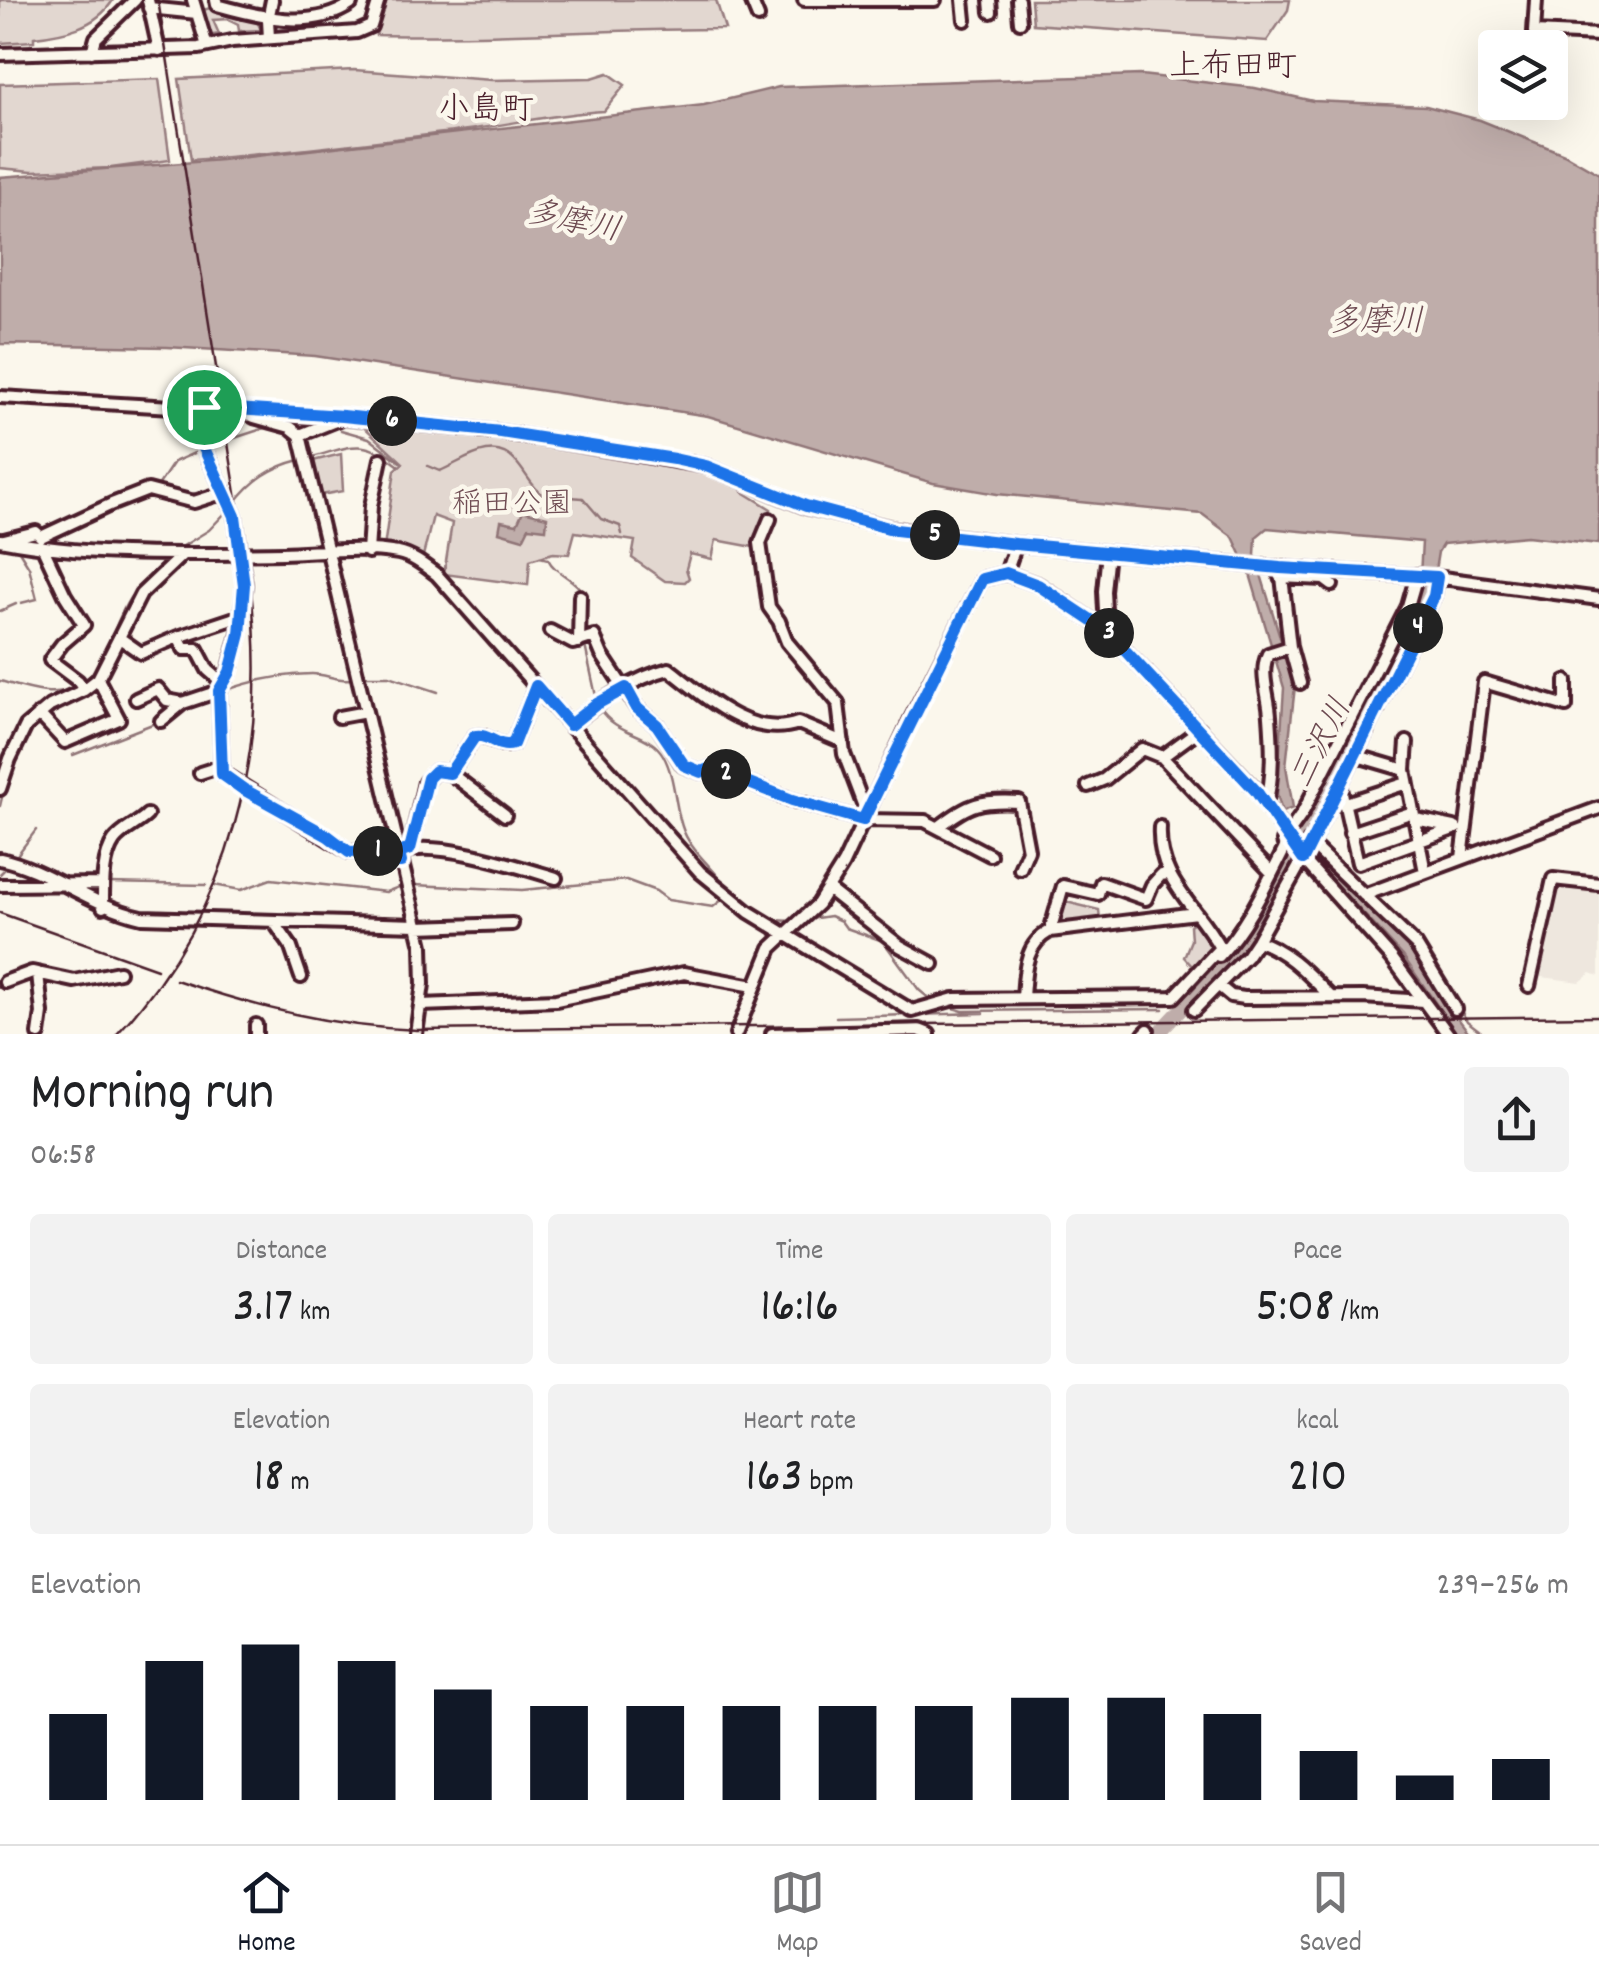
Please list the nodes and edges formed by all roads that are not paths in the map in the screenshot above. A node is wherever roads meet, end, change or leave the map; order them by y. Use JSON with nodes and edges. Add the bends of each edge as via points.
{"nodes":[{"id":1,"x":135,"y":0,"type":"edge"},
{"id":2,"x":193,"y":0,"type":"edge"},
{"id":3,"x":216,"y":0,"type":"edge"},
{"id":4,"x":272,"y":0,"type":"edge"},
{"id":5,"x":352,"y":0,"type":"edge"},
{"id":6,"x":378,"y":0,"type":"edge"},
{"id":7,"x":751,"y":0,"type":"edge"},
{"id":8,"x":804,"y":0,"type":"edge"},
{"id":9,"x":831,"y":0,"type":"edge"},
{"id":10,"x":862,"y":0,"type":"edge"},
{"id":11,"x":935,"y":0,"type":"edge"},
{"id":12,"x":964,"y":0,"type":"edge"},
{"id":13,"x":1018,"y":0,"type":"edge"},
{"id":14,"x":1536,"y":0,"type":"edge"},
{"id":15,"x":899,"y":1,"type":"edge"},
{"id":16,"x":149,"y":4,"type":"edge"},
{"id":17,"x":196,"y":13,"type":"junction"},
{"id":18,"x":758,"y":17,"type":"dead end"},
{"id":19,"x":268,"y":20,"type":"junction"},
{"id":20,"x":965,"y":20,"type":"dead end"},
{"id":21,"x":1020,"y":22,"type":"dead end"},
{"id":22,"x":1599,"y":35,"type":"edge"},
{"id":23,"x":270,"y":38,"type":"junction"},
{"id":24,"x":207,"y":46,"type":"junction"},
{"id":25,"x":159,"y":50,"type":"junction"},
{"id":26,"x":92,"y":52,"type":"junction"},
{"id":27,"x":0,"y":54,"type":"edge"},
{"id":28,"x":0,"y":397,"type":"edge"},
{"id":29,"x":204,"y":407,"type":"junction"},
{"id":30,"x":249,"y":411,"type":"junction"},
{"id":31,"x":343,"y":416,"type":"junction"},
{"id":32,"x":300,"y":434,"type":"junction"},
{"id":33,"x":381,"y":459,"type":"dead end"},
{"id":34,"x":222,"y":492,"type":"junction"},
{"id":35,"x":770,"y":519,"type":"dead end"},
{"id":36,"x":2,"y":540,"type":"edge"},
{"id":37,"x":1016,"y":544,"type":"junction"},
{"id":38,"x":43,"y":548,"type":"junction"},
{"id":39,"x":328,"y":552,"type":"junction"},
{"id":40,"x":368,"y":552,"type":"junction"},
{"id":41,"x":1108,"y":552,"type":"junction"},
{"id":42,"x":240,"y":554,"type":"junction"},
{"id":43,"x":175,"y":555,"type":"junction"},
{"id":44,"x":1278,"y":571,"type":"junction"},
{"id":45,"x":1006,"y":573,"type":"junction"},
{"id":46,"x":1419,"y":575,"type":"junction"},
{"id":47,"x":1436,"y":577,"type":"junction"},
{"id":48,"x":1332,"y":585,"type":"dead end"},
{"id":49,"x":580,"y":596,"type":"dead end"},
{"id":50,"x":1599,"y":599,"type":"edge"},
{"id":51,"x":240,"y":616,"type":"junction"},
{"id":52,"x":1106,"y":630,"type":"junction"},
{"id":53,"x":550,"y":632,"type":"dead end"},
{"id":54,"x":178,"y":637,"type":"junction"},
{"id":55,"x":121,"y":639,"type":"junction"},
{"id":56,"x":583,"y":641,"type":"junction"},
{"id":57,"x":1290,"y":646,"type":"junction"},
{"id":58,"x":98,"y":679,"type":"junction"},
{"id":59,"x":1300,"y":682,"type":"dead end"},
{"id":60,"x":1566,"y":682,"type":"dead end"},
{"id":61,"x":81,"y":686,"type":"junction"},
{"id":62,"x":536,"y":686,"type":"junction"},
{"id":63,"x":221,"y":687,"type":"junction"},
{"id":64,"x":626,"y":688,"type":"junction"},
{"id":65,"x":136,"y":698,"type":"dead end"},
{"id":66,"x":183,"y":703,"type":"junction"},
{"id":67,"x":366,"y":712,"type":"junction"},
{"id":68,"x":39,"y":714,"type":"junction"},
{"id":69,"x":339,"y":716,"type":"dead end"},
{"id":70,"x":161,"y":721,"type":"dead end"},
{"id":71,"x":570,"y":725,"type":"junction"},
{"id":72,"x":1200,"y":729,"type":"junction"},
{"id":73,"x":843,"y":742,"type":"junction"},
{"id":74,"x":1407,"y":742,"type":"dead end"},
{"id":75,"x":1354,"y":756,"type":"junction"},
{"id":76,"x":1162,"y":757,"type":"junction"},
{"id":77,"x":1383,"y":764,"type":"junction"},
{"id":78,"x":222,"y":766,"type":"junction"},
{"id":79,"x":1404,"y":770,"type":"junction"},
{"id":80,"x":200,"y":773,"type":"dead end"},
{"id":81,"x":450,"y":773,"type":"junction"},
{"id":82,"x":2,"y":774,"type":"edge"},
{"id":83,"x":1407,"y":782,"type":"junction"},
{"id":84,"x":1340,"y":783,"type":"junction"},
{"id":85,"x":1088,"y":786,"type":"dead end"},
{"id":86,"x":1391,"y":787,"type":"junction"},
{"id":87,"x":0,"y":789,"type":"edge"},
{"id":88,"x":1266,"y":803,"type":"junction"},
{"id":89,"x":1344,"y":804,"type":"junction"},
{"id":90,"x":1599,"y":808,"type":"edge"},
{"id":91,"x":148,"y":815,"type":"dead end"},
{"id":92,"x":505,"y":815,"type":"dead end"},
{"id":93,"x":864,"y":816,"type":"junction"},
{"id":94,"x":1414,"y":816,"type":"junction"},
{"id":95,"x":939,"y":827,"type":"junction"},
{"id":96,"x":1160,"y":828,"type":"dead end"},
{"id":97,"x":1461,"y":828,"type":"junction"},
{"id":98,"x":1350,"y":834,"type":"junction"},
{"id":99,"x":1288,"y":838,"type":"junction"},
{"id":100,"x":1309,"y":842,"type":"junction"},
{"id":101,"x":1419,"y":842,"type":"junction"},
{"id":102,"x":403,"y":855,"type":"junction"},
{"id":103,"x":990,"y":855,"type":"dead end"},
{"id":104,"x":1302,"y":858,"type":"junction"},
{"id":105,"x":1462,"y":858,"type":"junction"},
{"id":106,"x":0,"y":859,"type":"edge"},
{"id":107,"x":1020,"y":869,"type":"dead end"},
{"id":108,"x":1425,"y":872,"type":"junction"},
{"id":109,"x":1167,"y":874,"type":"junction"},
{"id":110,"x":1272,"y":874,"type":"junction"},
{"id":111,"x":556,"y":878,"type":"dead end"},
{"id":112,"x":56,"y":884,"type":"junction"},
{"id":113,"x":102,"y":884,"type":"junction"},
{"id":114,"x":1599,"y":884,"type":"edge"},
{"id":115,"x":0,"y":885,"type":"edge"},
{"id":116,"x":828,"y":890,"type":"junction"},
{"id":117,"x":1364,"y":894,"type":"junction"},
{"id":118,"x":103,"y":907,"type":"junction"},
{"id":119,"x":1196,"y":913,"type":"junction"},
{"id":120,"x":274,"y":922,"type":"junction"},
{"id":121,"x":512,"y":924,"type":"dead end"},
{"id":122,"x":417,"y":926,"type":"junction"},
{"id":123,"x":1050,"y":931,"type":"junction"},
{"id":124,"x":784,"y":935,"type":"junction"},
{"id":125,"x":1257,"y":941,"type":"junction"},
{"id":126,"x":933,"y":964,"type":"dead end"},
{"id":127,"x":119,"y":972,"type":"dead end"},
{"id":128,"x":38,"y":974,"type":"junction"},
{"id":129,"x":301,"y":976,"type":"dead end"},
{"id":130,"x":5,"y":982,"type":"dead end"},
{"id":131,"x":754,"y":986,"type":"junction"},
{"id":132,"x":1219,"y":986,"type":"junction"},
{"id":133,"x":1529,"y":986,"type":"dead end"},
{"id":134,"x":1330,"y":996,"type":"junction"},
{"id":135,"x":1181,"y":997,"type":"dead end"},
{"id":136,"x":1023,"y":998,"type":"junction"},
{"id":137,"x":1424,"y":1001,"type":"junction"},
{"id":138,"x":421,"y":1004,"type":"junction"},
{"id":139,"x":1455,"y":1009,"type":"dead end"},
{"id":140,"x":1194,"y":1010,"type":"dead end"},
{"id":141,"x":868,"y":1032,"type":"edge"},
{"id":142,"x":39,"y":1034,"type":"edge"},
{"id":143,"x":416,"y":1034,"type":"edge"},
{"id":144,"x":736,"y":1034,"type":"edge"},
{"id":145,"x":772,"y":1034,"type":"edge"},
{"id":146,"x":929,"y":1034,"type":"edge"},
{"id":147,"x":1448,"y":1034,"type":"edge"}],
"edges":[{"from":1,"to":26,"type":"street","via":[[96,38]]},
{"from":2,"to":17,"type":"street"},
{"from":3,"to":19,"type":"street"},
{"from":4,"to":19,"type":"street"},
{"from":5,"to":19,"type":"street","via":[[329,16]]},
{"from":6,"to":23,"type":"street","via":[[365,30]]},
{"from":7,"to":18,"type":"street"},
{"from":8,"to":9,"type":"street"},
{"from":9,"to":10,"type":"street"},
{"from":10,"to":15,"type":"street"},
{"from":11,"to":15,"type":"street"},
{"from":12,"to":20,"type":"street"},
{"from":13,"to":21,"type":"street"},
{"from":14,"to":22,"type":"street","via":[[1534,32]]},
{"from":16,"to":17,"type":"street"},
{"from":16,"to":25,"type":"street"},
{"from":17,"to":24,"type":"street"},
{"from":19,"to":23,"type":"street"},
{"from":23,"to":24,"type":"street"},
{"from":24,"to":25,"type":"street"},
{"from":25,"to":26,"type":"street"},
{"from":26,"to":27,"type":"street"},
{"from":28,"to":29,"type":"street"},
{"from":29,"to":30,"type":"street"},
{"from":29,"to":34,"type":"street","via":[[203,446]]},
{"from":30,"to":31,"type":"street"},
{"from":30,"to":32,"type":"street"},
{"from":31,"to":32,"type":"street"},
{"from":31,"to":37,"type":"street","via":[[674,459],[846,519]]},
{"from":32,"to":39,"type":"street"},
{"from":33,"to":40,"type":"street"},
{"from":34,"to":36,"type":"street","via":[[194,502],[148,490],[42,538],[30,532]]},
{"from":34,"to":42,"type":"street","via":[[235,516]]},
{"from":35,"to":73,"type":"street","via":[[760,543],[769,607],[787,642],[838,704]]},
{"from":36,"to":38,"type":"street"},
{"from":37,"to":41,"type":"street"},
{"from":37,"to":45,"type":"street"},
{"from":38,"to":43,"type":"street"},
{"from":38,"to":61,"type":"street","via":[[84,624],[50,660]]},
{"from":39,"to":40,"type":"street"},
{"from":39,"to":42,"type":"street"},
{"from":39,"to":67,"type":"street"},
{"from":40,"to":62,"type":"street","via":[[399,553],[437,575]]},
{"from":41,"to":44,"type":"street"},
{"from":41,"to":52,"type":"street"},
{"from":42,"to":43,"type":"street"},
{"from":42,"to":51,"type":"street"},
{"from":43,"to":55,"type":"street","via":[[141,594]]},
{"from":44,"to":46,"type":"street"},
{"from":44,"to":48,"type":"street"},
{"from":44,"to":57,"type":"street"},
{"from":45,"to":52,"type":"street","via":[[1050,591]]},
{"from":45,"to":93,"type":"street","via":[[982,579]]},
{"from":46,"to":47,"type":"street"},
{"from":46,"to":99,"type":"street"},
{"from":47,"to":50,"type":"street"},
{"from":47,"to":75,"type":"street","via":[[1434,596]]},
{"from":49,"to":56,"type":"street"},
{"from":51,"to":54,"type":"street"},
{"from":51,"to":63,"type":"street"},
{"from":52,"to":72,"type":"street"},
{"from":53,"to":56,"type":"street"},
{"from":54,"to":55,"type":"street","via":[[141,654]]},
{"from":54,"to":63,"type":"street","via":[[184,649],[197,648]]},
{"from":55,"to":58,"type":"street"},
{"from":56,"to":64,"type":"street","via":[[594,636]]},
{"from":57,"to":59,"type":"street"},
{"from":57,"to":88,"type":"street","via":[[1268,654],[1264,676],[1270,715]]},
{"from":58,"to":61,"type":"street"},
{"from":58,"to":68,"type":"street","via":[[119,719],[65,742]]},
{"from":60,"to":97,"type":"street","via":[[1566,706],[1484,682]]},
{"from":61,"to":68,"type":"street"},
{"from":62,"to":71,"type":"street"},
{"from":62,"to":81,"type":"street","via":[[513,744],[475,736]]},
{"from":63,"to":66,"type":"street"},
{"from":63,"to":78,"type":"street"},
{"from":64,"to":71,"type":"street"},
{"from":64,"to":73,"type":"street","via":[[670,669],[740,720],[784,728],[798,723]]},
{"from":64,"to":93,"type":"street","via":[[684,765]]},
{"from":65,"to":66,"type":"street","via":[[158,688],[167,700]]},
{"from":66,"to":70,"type":"street"},
{"from":67,"to":69,"type":"street"},
{"from":67,"to":102,"type":"street"},
{"from":68,"to":82,"type":"street"},
{"from":71,"to":124,"type":"street","via":[[700,872]]},
{"from":72,"to":76,"type":"street"},
{"from":72,"to":88,"type":"street"},
{"from":73,"to":93,"type":"street"},
{"from":74,"to":79,"type":"street"},
{"from":75,"to":77,"type":"street"},
{"from":75,"to":84,"type":"street"},
{"from":76,"to":85,"type":"street","via":[[1142,749]]},
{"from":76,"to":110,"type":"street"},
{"from":77,"to":79,"type":"street"},
{"from":77,"to":86,"type":"street"},
{"from":78,"to":80,"type":"street"},
{"from":78,"to":102,"type":"street","via":[[231,782],[342,848],[381,851],[392,862]]},
{"from":79,"to":83,"type":"street"},
{"from":81,"to":92,"type":"street"},
{"from":81,"to":102,"type":"street","via":[[435,771],[425,782]]},
{"from":82,"to":87,"type":"street"},
{"from":83,"to":86,"type":"street"},
{"from":83,"to":94,"type":"street"},
{"from":84,"to":89,"type":"street"},
{"from":84,"to":100,"type":"street"},
{"from":86,"to":89,"type":"street"},
{"from":88,"to":99,"type":"street"},
{"from":89,"to":98,"type":"street"},
{"from":90,"to":105,"type":"street"},
{"from":91,"to":113,"type":"street","via":[[115,839]]},
{"from":93,"to":95,"type":"street"},
{"from":93,"to":116,"type":"street"},
{"from":94,"to":97,"type":"street"},
{"from":94,"to":98,"type":"street"},
{"from":94,"to":101,"type":"street"},
{"from":95,"to":103,"type":"street"},
{"from":95,"to":107,"type":"street","via":[[970,805],[1019,802],[1028,850]]},
{"from":96,"to":109,"type":"street"},
{"from":97,"to":101,"type":"street"},
{"from":97,"to":105,"type":"street"},
{"from":98,"to":101,"type":"street","via":[[1358,863]]},
{"from":99,"to":104,"type":"street"},
{"from":99,"to":110,"type":"street"},
{"from":100,"to":104,"type":"street"},
{"from":100,"to":117,"type":"street"},
{"from":101,"to":108,"type":"street"},
{"from":102,"to":111,"type":"street","via":[[444,849]]},
{"from":102,"to":122,"type":"street"},
{"from":104,"to":125,"type":"street"},
{"from":104,"to":137,"type":"street"},
{"from":105,"to":108,"type":"street"},
{"from":106,"to":112,"type":"street"},
{"from":108,"to":117,"type":"street"},
{"from":109,"to":119,"type":"street"},
{"from":109,"to":123,"type":"street","via":[[1146,899],[1101,884],[1098,894],[1064,886]]},
{"from":110,"to":135,"type":"street","via":[[1227,947]]},
{"from":112,"to":113,"type":"street"},
{"from":112,"to":115,"type":"street"},
{"from":112,"to":118,"type":"street"},
{"from":113,"to":118,"type":"street"},
{"from":114,"to":133,"type":"street","via":[[1553,879]]},
{"from":116,"to":124,"type":"street"},
{"from":116,"to":126,"type":"street","via":[[886,941]]},
{"from":117,"to":139,"type":"street","via":[[1416,945]]},
{"from":118,"to":120,"type":"street","via":[[142,917]]},
{"from":119,"to":123,"type":"street"},
{"from":119,"to":136,"type":"street","via":[[1220,948],[1174,996]]},
{"from":120,"to":122,"type":"street"},
{"from":120,"to":129,"type":"street"},
{"from":121,"to":122,"type":"street"},
{"from":122,"to":138,"type":"street"},
{"from":123,"to":136,"type":"street","via":[[1033,944],[1026,961]]},
{"from":124,"to":131,"type":"street"},
{"from":124,"to":136,"type":"street","via":[[912,1010],[954,999]]},
{"from":125,"to":132,"type":"street"},
{"from":125,"to":134,"type":"street","via":[[1296,963]]},
{"from":127,"to":128,"type":"street","via":[[74,980]]},
{"from":128,"to":130,"type":"street"},
{"from":128,"to":142,"type":"street"},
{"from":131,"to":138,"type":"street","via":[[684,973],[556,1000]]},
{"from":131,"to":144,"type":"street"},
{"from":132,"to":134,"type":"street","via":[[1244,998]]},
{"from":132,"to":140,"type":"street"},
{"from":134,"to":137,"type":"street"},
{"from":137,"to":147,"type":"street"},
{"from":138,"to":143,"type":"street"},
{"from":141,"to":145,"type":"street"},
{"from":141,"to":146,"type":"street"}]}
